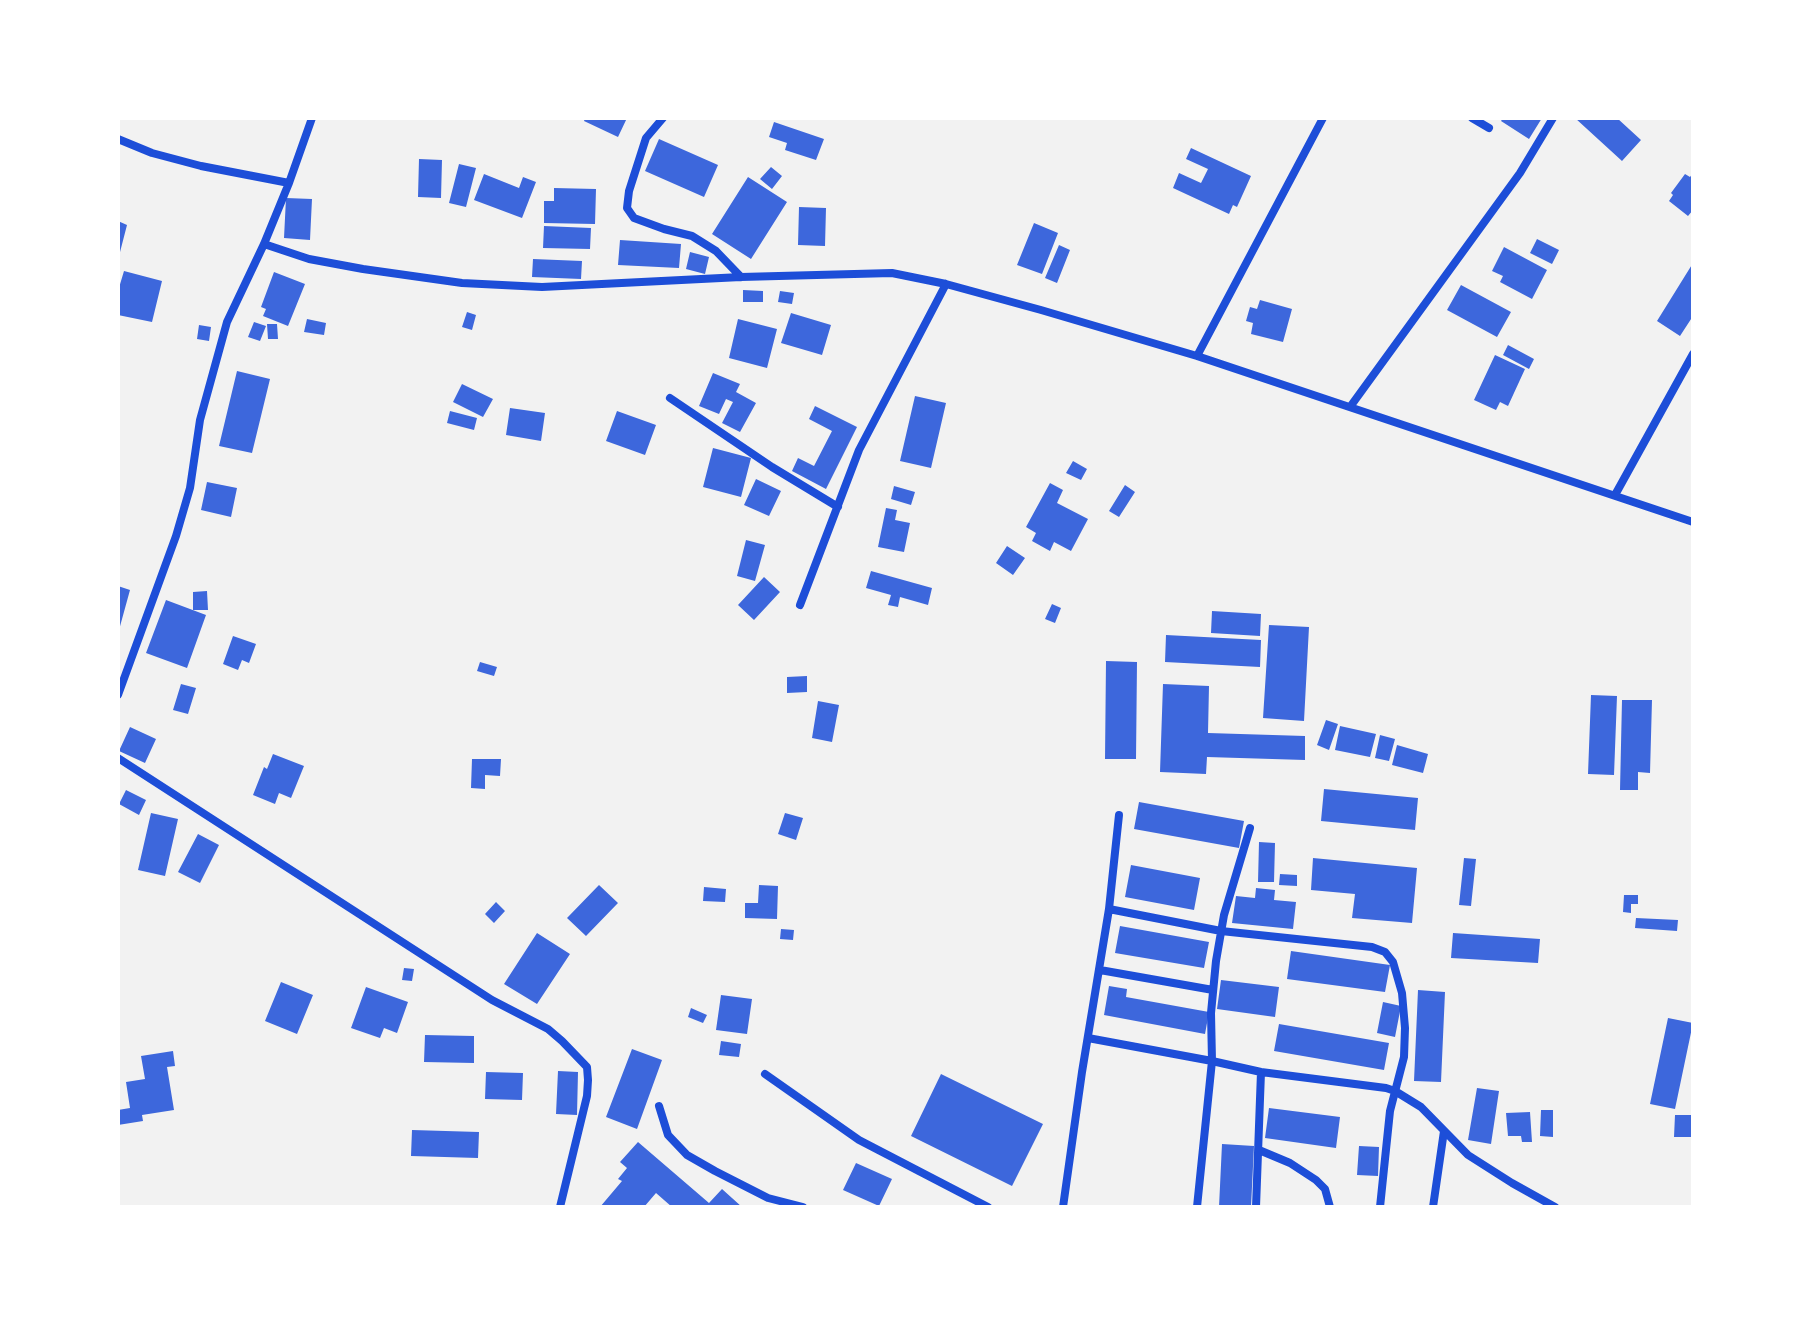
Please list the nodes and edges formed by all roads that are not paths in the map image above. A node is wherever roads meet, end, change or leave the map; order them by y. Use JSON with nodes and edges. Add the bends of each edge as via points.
{"nodes":[{"id":1,"x":312,"y":118,"type":"edge"},
{"id":2,"x":663,"y":118,"type":"edge"},
{"id":3,"x":1323,"y":118,"type":"edge"},
{"id":4,"x":1472,"y":118,"type":"edge"},
{"id":5,"x":1553,"y":118,"type":"edge"},
{"id":6,"x":1489,"y":128,"type":"dead end"},
{"id":7,"x":118,"y":139,"type":"edge"},
{"id":8,"x":289,"y":183,"type":"junction"},
{"id":9,"x":264,"y":244,"type":"junction"},
{"id":10,"x":741,"y":277,"type":"junction"},
{"id":11,"x":946,"y":284,"type":"junction"},
{"id":12,"x":1693,"y":354,"type":"edge"},
{"id":13,"x":1197,"y":356,"type":"junction"},
{"id":14,"x":670,"y":398,"type":"dead end"},
{"id":15,"x":1350,"y":407,"type":"junction"},
{"id":16,"x":1615,"y":495,"type":"junction"},
{"id":17,"x":838,"y":507,"type":"junction"},
{"id":18,"x":1693,"y":522,"type":"edge"},
{"id":19,"x":800,"y":605,"type":"dead end"},
{"id":20,"x":118,"y":695,"type":"edge"},
{"id":21,"x":118,"y":758,"type":"edge"},
{"id":22,"x":1119,"y":815,"type":"dead end"},
{"id":23,"x":1250,"y":828,"type":"dead end"},
{"id":24,"x":1109,"y":909,"type":"junction"},
{"id":25,"x":1221,"y":931,"type":"junction"},
{"id":26,"x":1100,"y":970,"type":"junction"},
{"id":27,"x":1213,"y":990,"type":"junction"},
{"id":28,"x":1088,"y":1038,"type":"junction"},
{"id":29,"x":1212,"y":1061,"type":"junction"},
{"id":30,"x":1261,"y":1072,"type":"junction"},
{"id":31,"x":765,"y":1074,"type":"dead end"},
{"id":32,"x":1395,"y":1091,"type":"junction"},
{"id":33,"x":659,"y":1106,"type":"dead end"},
{"id":34,"x":1444,"y":1131,"type":"junction"},
{"id":35,"x":1259,"y":1150,"type":"junction"},
{"id":36,"x":560,"y":1207,"type":"edge"},
{"id":37,"x":803,"y":1207,"type":"edge"},
{"id":38,"x":988,"y":1207,"type":"edge"},
{"id":39,"x":1063,"y":1207,"type":"edge"},
{"id":40,"x":1197,"y":1207,"type":"edge"},
{"id":41,"x":1256,"y":1207,"type":"edge"},
{"id":42,"x":1330,"y":1207,"type":"edge"},
{"id":43,"x":1380,"y":1207,"type":"edge"},
{"id":44,"x":1433,"y":1207,"type":"edge"},
{"id":45,"x":1555,"y":1207,"type":"edge"}],
"edges":[{"from":1,"to":8,"type":"street"},
{"from":2,"to":10,"type":"street","via":[[646,138],[627,208],[634,218],[692,236]]},
{"from":3,"to":13,"type":"street"},
{"from":4,"to":6,"type":"street"},
{"from":5,"to":15,"type":"street","via":[[1520,173]]},
{"from":7,"to":8,"type":"street","via":[[201,166]]},
{"from":8,"to":9,"type":"street"},
{"from":9,"to":10,"type":"street","via":[[309,259],[462,283],[542,287]]},
{"from":9,"to":20,"type":"street","via":[[227,322],[176,536]]},
{"from":10,"to":11,"type":"street","via":[[892,273]]},
{"from":11,"to":13,"type":"street"},
{"from":11,"to":17,"type":"street","via":[[859,450]]},
{"from":12,"to":16,"type":"street"},
{"from":13,"to":15,"type":"street"},
{"from":14,"to":17,"type":"street"},
{"from":15,"to":16,"type":"street"},
{"from":16,"to":18,"type":"street"},
{"from":17,"to":19,"type":"street"},
{"from":21,"to":36,"type":"street","via":[[562,1041],[587,1067],[588,1080]]},
{"from":22,"to":24,"type":"street"},
{"from":23,"to":25,"type":"street"},
{"from":24,"to":25,"type":"street"},
{"from":24,"to":26,"type":"street"},
{"from":25,"to":27,"type":"street"},
{"from":25,"to":32,"type":"street","via":[[1385,952],[1402,993],[1405,1028]]},
{"from":26,"to":27,"type":"street"},
{"from":26,"to":28,"type":"street"},
{"from":27,"to":29,"type":"street"},
{"from":28,"to":29,"type":"street"},
{"from":28,"to":39,"type":"street"},
{"from":29,"to":30,"type":"street"},
{"from":29,"to":40,"type":"street"},
{"from":30,"to":32,"type":"street"},
{"from":30,"to":35,"type":"street"},
{"from":31,"to":38,"type":"street","via":[[859,1140]]},
{"from":32,"to":34,"type":"street","via":[[1421,1107]]},
{"from":32,"to":43,"type":"street"},
{"from":33,"to":37,"type":"street","via":[[668,1135],[687,1155],[768,1198]]},
{"from":34,"to":44,"type":"street"},
{"from":34,"to":45,"type":"street","via":[[1468,1155]]},
{"from":35,"to":41,"type":"street"},
{"from":35,"to":42,"type":"street","via":[[1316,1180]]}]}
